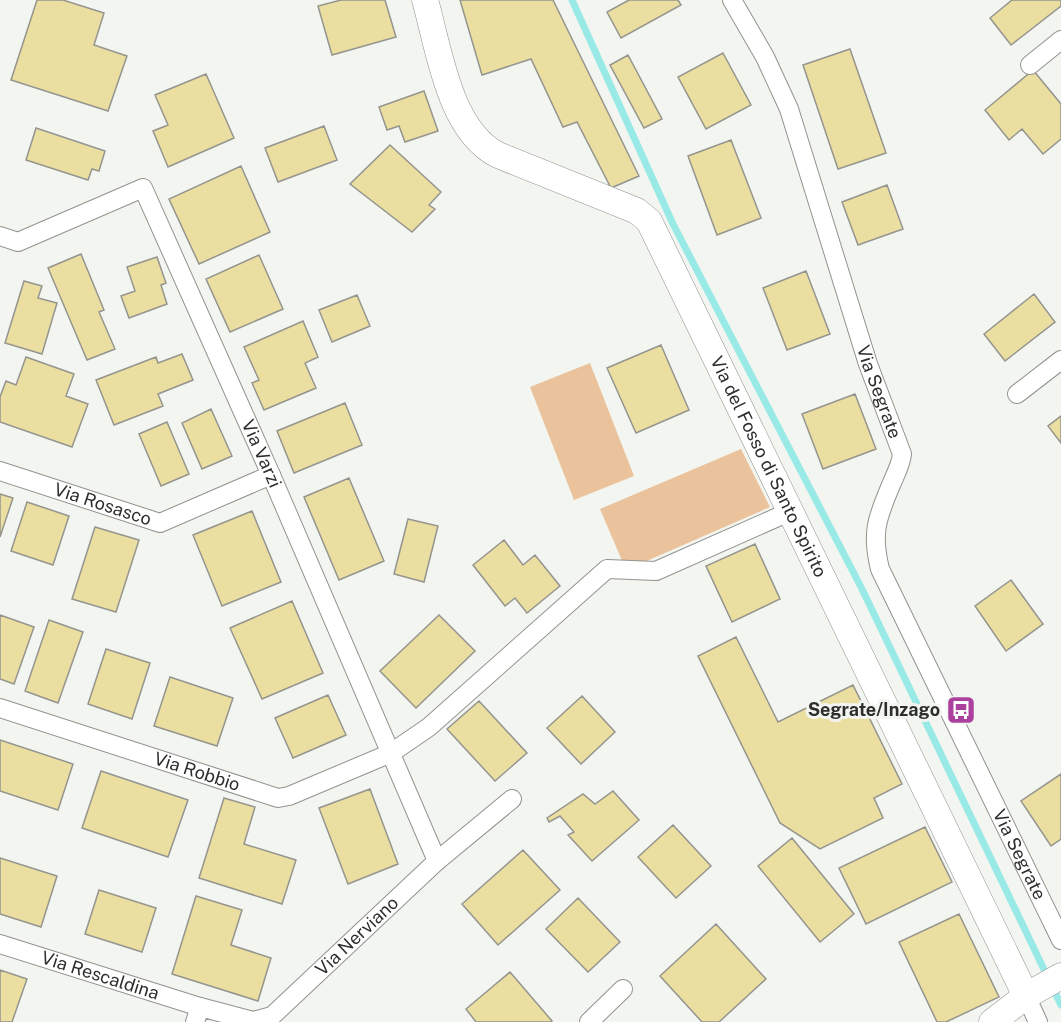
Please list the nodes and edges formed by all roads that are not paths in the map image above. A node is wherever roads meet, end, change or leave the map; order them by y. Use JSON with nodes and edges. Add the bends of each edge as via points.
{"nodes":[{"id":1,"x":425,"y":0,"type":"edge"},
{"id":2,"x":732,"y":0,"type":"edge"},
{"id":3,"x":1061,"y":40,"type":"edge"},
{"id":4,"x":1030,"y":65,"type":"dead end"},
{"id":5,"x":0,"y":236,"type":"edge"},
{"id":6,"x":1061,"y":360,"type":"edge"},
{"id":7,"x":1017,"y":394,"type":"dead end"},
{"id":8,"x":0,"y":471,"type":"edge"},
{"id":9,"x":272,"y":476,"type":"junction"},
{"id":10,"x":789,"y":512,"type":"junction"},
{"id":11,"x":0,"y":708,"type":"edge"},
{"id":12,"x":391,"y":753,"type":"junction"},
{"id":13,"x":512,"y":799,"type":"dead end"},
{"id":14,"x":437,"y":861,"type":"junction"},
{"id":15,"x":1061,"y":940,"type":"edge"},
{"id":16,"x":0,"y":944,"type":"edge"},
{"id":17,"x":1061,"y":976,"type":"edge"},
{"id":18,"x":623,"y":990,"type":"dead end"},
{"id":19,"x":1026,"y":996,"type":"junction"},
{"id":20,"x":197,"y":1014,"type":"edge"},
{"id":21,"x":589,"y":1022,"type":"edge"},
{"id":22,"x":992,"y":1022,"type":"edge"},
{"id":23,"x":1038,"y":1022,"type":"edge"}],
"edges":[{"from":1,"to":10,"type":"street","name":"Via del Fosso di Santo Spirito","via":[[459,114],[482,146],[637,211],[649,221]]},
{"from":2,"to":15,"type":"street","name":"Via Segrate","via":[[789,109],[868,364],[902,454],[876,519],[880,569]]},
{"from":3,"to":4,"type":"street"},
{"from":5,"to":9,"type":"street","name":"Via Varzi","via":[[18,242],[143,188]]},
{"from":6,"to":7,"type":"street"},
{"from":8,"to":9,"type":"street","name":"Via Rosasco","via":[[160,523]]},
{"from":9,"to":12,"type":"street","name":"Via Varzi"},
{"from":10,"to":12,"type":"street","name":"Via Robbio","via":[[656,571],[608,569],[429,728]]},
{"from":10,"to":19,"type":"street","name":"Via del Fosso di Santo Spirito"},
{"from":11,"to":12,"type":"street","name":"Via Robbio","via":[[278,798]]},
{"from":12,"to":14,"type":"street","name":"Via Varzi"},
{"from":13,"to":14,"type":"street","name":"Via Nerviano"},
{"from":14,"to":20,"type":"street","name":"Via Nerviano","via":[[270,1018],[260,1021]]},
{"from":16,"to":20,"type":"street","name":"Via Rescaldina"},
{"from":17,"to":19,"type":"street"},
{"from":18,"to":21,"type":"street"},
{"from":19,"to":22,"type":"street"},
{"from":19,"to":23,"type":"street","name":"Via del Fosso di Santo Spirito"}]}
